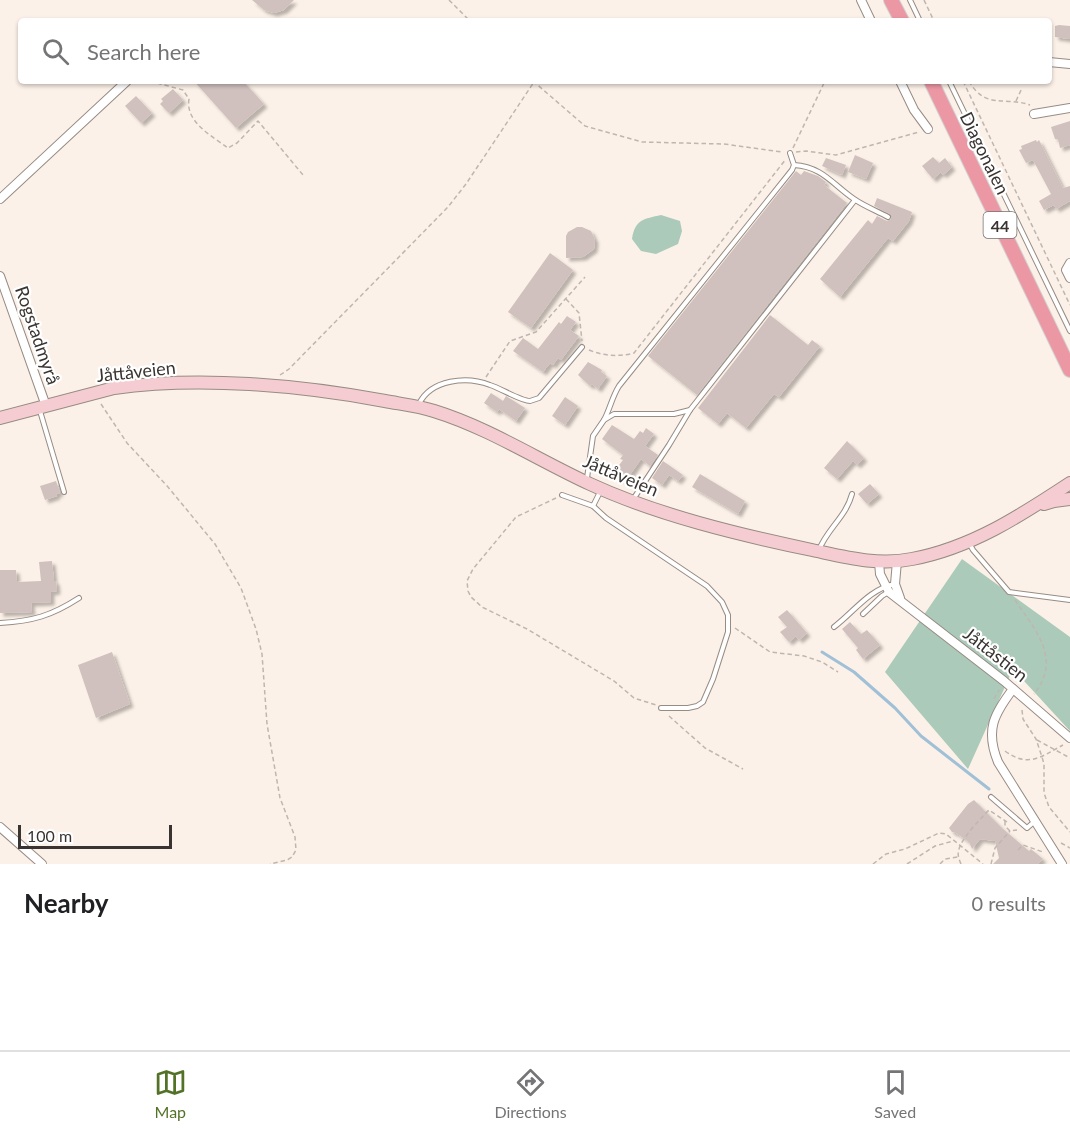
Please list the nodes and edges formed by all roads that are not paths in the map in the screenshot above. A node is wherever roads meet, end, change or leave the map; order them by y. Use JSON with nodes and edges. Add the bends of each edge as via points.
{"nodes":[{"id":1,"x":861,"y":0,"type":"edge"},
{"id":2,"x":891,"y":0,"type":"edge"},
{"id":3,"x":910,"y":0,"type":"edge"},
{"id":4,"x":870,"y":18,"type":"edge"},
{"id":5,"x":900,"y":18,"type":"edge"},
{"id":6,"x":919,"y":18,"type":"edge"},
{"id":7,"x":1052,"y":62,"type":"edge"},
{"id":8,"x":1070,"y":64,"type":"edge"},
{"id":9,"x":124,"y":84,"type":"edge"},
{"id":10,"x":901,"y":84,"type":"edge"},
{"id":11,"x":931,"y":84,"type":"edge"},
{"id":12,"x":950,"y":84,"type":"edge"},
{"id":13,"x":1070,"y":108,"type":"edge"},
{"id":14,"x":1034,"y":114,"type":"road end"},
{"id":15,"x":928,"y":129,"type":"road end"},
{"id":16,"x":790,"y":153,"type":"road end"},
{"id":17,"x":794,"y":165,"type":"junction"},
{"id":18,"x":0,"y":199,"type":"edge"},
{"id":19,"x":855,"y":200,"type":"junction"},
{"id":20,"x":888,"y":217,"type":"dead end"},
{"id":21,"x":1070,"y":263,"type":"edge"},
{"id":22,"x":0,"y":276,"type":"edge"},
{"id":23,"x":1070,"y":278,"type":"edge"},
{"id":24,"x":1070,"y":331,"type":"edge"},
{"id":25,"x":582,"y":347,"type":"road end"},
{"id":26,"x":1070,"y":370,"type":"edge"},
{"id":27,"x":42,"y":406,"type":"junction"},
{"id":28,"x":417,"y":408,"type":"junction"},
{"id":29,"x":690,"y":410,"type":"junction"},
{"id":30,"x":0,"y":418,"type":"edge"},
{"id":31,"x":604,"y":420,"type":"junction"},
{"id":32,"x":586,"y":482,"type":"junction"},
{"id":33,"x":1070,"y":483,"type":"edge"},
{"id":34,"x":601,"y":489,"type":"junction"},
{"id":35,"x":64,"y":492,"type":"dead end"},
{"id":36,"x":852,"y":494,"type":"dead end"},
{"id":37,"x":562,"y":495,"type":"road end"},
{"id":38,"x":1070,"y":499,"type":"edge"},
{"id":39,"x":633,"y":502,"type":"junction"},
{"id":40,"x":593,"y":506,"type":"junction"},
{"id":41,"x":1027,"y":512,"type":"junction"},
{"id":42,"x":969,"y":542,"type":"junction"},
{"id":43,"x":819,"y":551,"type":"junction"},
{"id":44,"x":897,"y":561,"type":"junction"},
{"id":45,"x":879,"y":562,"type":"junction"},
{"id":46,"x":891,"y":587,"type":"junction"},
{"id":47,"x":80,"y":598,"type":"dead end"},
{"id":48,"x":1070,"y":600,"type":"edge"},
{"id":49,"x":863,"y":614,"type":"dead end"},
{"id":50,"x":0,"y":623,"type":"edge"},
{"id":51,"x":834,"y":627,"type":"dead end"},
{"id":52,"x":1013,"y":688,"type":"junction"},
{"id":53,"x":661,"y":708,"type":"road end"},
{"id":54,"x":1069,"y":740,"type":"edge"},
{"id":55,"x":991,"y":797,"type":"dead end"},
{"id":56,"x":1036,"y":821,"type":"junction"},
{"id":57,"x":0,"y":827,"type":"edge"},
{"id":58,"x":42,"y":864,"type":"edge"},
{"id":59,"x":1062,"y":864,"type":"edge"}],
"edges":[{"from":1,"to":4,"type":"street"},
{"from":2,"to":5,"type":"main road"},
{"from":3,"to":6,"type":"lane"},
{"from":7,"to":8,"type":"street"},
{"from":9,"to":18,"type":"street"},
{"from":10,"to":15,"type":"street"},
{"from":11,"to":26,"type":"main road","name":"Diagonalen","number":"44"},
{"from":12,"to":24,"type":"lane"},
{"from":13,"to":14,"type":"street"},
{"from":16,"to":17,"type":"lane"},
{"from":17,"to":19,"type":"lane","via":[[816,170]]},
{"from":17,"to":31,"type":"lane","via":[[619,386]]},
{"from":19,"to":20,"type":"lane"},
{"from":19,"to":29,"type":"lane"},
{"from":21,"to":23,"type":"street","via":[[1066,270]]},
{"from":22,"to":27,"type":"street","name":"Rogstadmyrå"},
{"from":25,"to":28,"type":"lane","via":[[539,398],[530,400],[482,382],[462,381],[441,384],[428,392]]},
{"from":27,"to":28,"type":"main road","name":"Jåttåveien","via":[[132,386],[202,383],[338,392]]},
{"from":27,"to":30,"type":"main road","name":"Jåttåveien"},
{"from":27,"to":35,"type":"lane"},
{"from":28,"to":32,"type":"main road","name":"Jåttåveien","via":[[506,440]]},
{"from":29,"to":31,"type":"lane","via":[[674,414],[614,414]]},
{"from":29,"to":39,"type":"lane"},
{"from":31,"to":32,"type":"lane","via":[[593,436]]},
{"from":32,"to":34,"type":"main road","name":"Jåttåveien"},
{"from":33,"to":41,"type":"main road","name":"Jåttåveien"},
{"from":34,"to":39,"type":"main road","name":"Jåttåveien"},
{"from":34,"to":40,"type":"lane"},
{"from":36,"to":43,"type":"lane","via":[[847,510],[827,532]]},
{"from":37,"to":40,"type":"lane"},
{"from":38,"to":41,"type":"main road","name":"Jåttåveien"},
{"from":39,"to":43,"type":"main road","name":"Jåttåveien"},
{"from":40,"to":53,"type":"lane","via":[[717,595],[725,608],[729,624],[703,702],[688,708]]},
{"from":41,"to":42,"type":"main road","name":"Jåttåveien"},
{"from":42,"to":44,"type":"main road","name":"Jåttåveien"},
{"from":42,"to":48,"type":"lane","via":[[1009,592]]},
{"from":43,"to":45,"type":"main road","name":"Jåttåveien"},
{"from":44,"to":45,"type":"main road","name":"Jåttåveien"},
{"from":44,"to":46,"type":"street"},
{"from":45,"to":46,"type":"street","via":[[880,574]]},
{"from":46,"to":49,"type":"lane"},
{"from":46,"to":51,"type":"lane","via":[[870,594]]},
{"from":46,"to":52,"type":"street","name":"Jåttåstien","via":[[900,599]]},
{"from":47,"to":50,"type":"lane","via":[[36,620]]},
{"from":52,"to":54,"type":"street","name":"Jåttåstien"},
{"from":52,"to":56,"type":"street","via":[[995,717],[992,739],[998,762]]},
{"from":55,"to":56,"type":"lane","via":[[1027,828]]},
{"from":56,"to":59,"type":"street"},
{"from":57,"to":58,"type":"street"}]}
